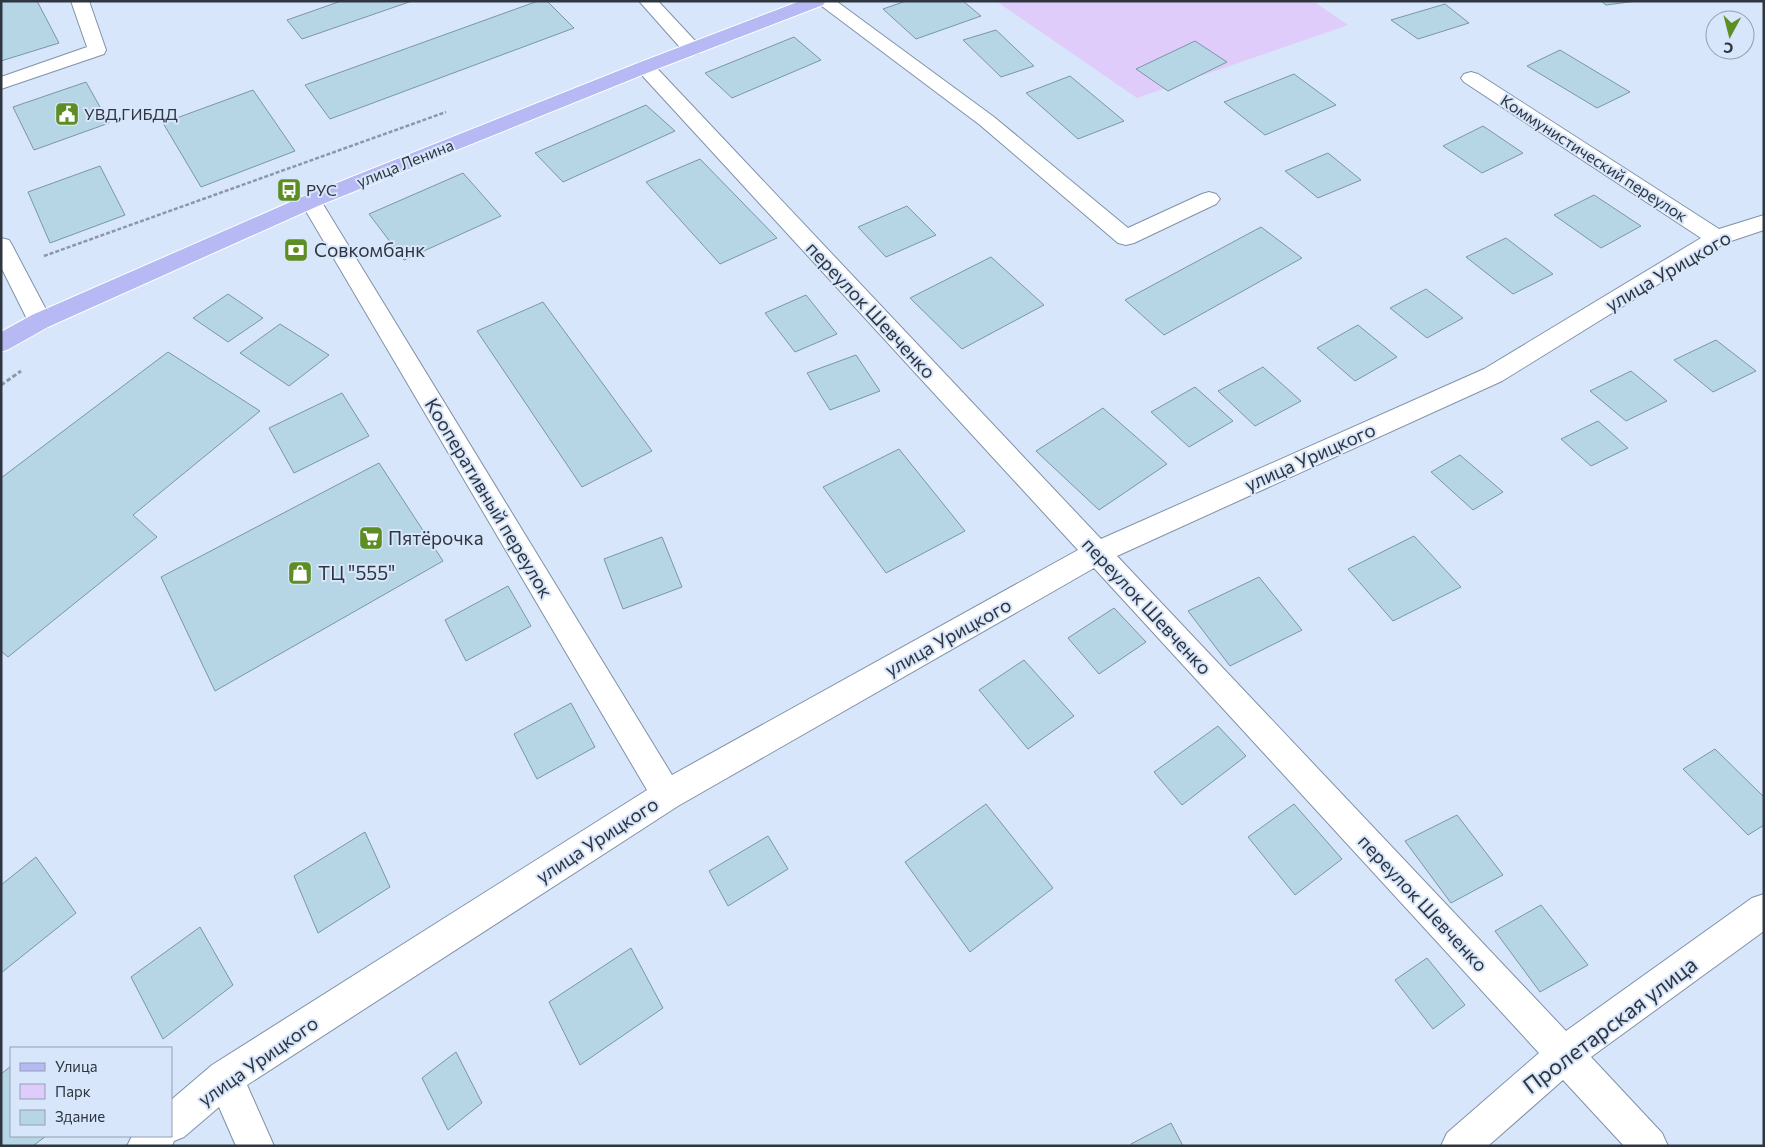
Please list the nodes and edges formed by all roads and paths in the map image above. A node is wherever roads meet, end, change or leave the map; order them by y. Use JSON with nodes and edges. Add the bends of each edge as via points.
{"nodes":[{"id":1,"x":80,"y":1,"type":"edge"},
{"id":2,"x":648,"y":1,"type":"edge"},
{"id":3,"x":817,"y":1,"type":"edge"},
{"id":4,"x":824,"y":1,"type":"edge"},
{"id":5,"x":692,"y":49,"type":"junction"},
{"id":6,"x":645,"y":67,"type":"junction"},
{"id":7,"x":1471,"y":78,"type":"dead end"},
{"id":8,"x":1,"y":83,"type":"edge"},
{"id":9,"x":451,"y":110,"type":"dead end"},
{"id":10,"x":1209,"y":200,"type":"dead end"},
{"id":11,"x":311,"y":201,"type":"junction"},
{"id":12,"x":1764,"y":222,"type":"edge"},
{"id":13,"x":1718,"y":238,"type":"junction"},
{"id":14,"x":1,"y":245,"type":"edge"},
{"id":15,"x":13,"y":268,"type":"junction"},
{"id":16,"x":40,"y":321,"type":"junction"},
{"id":17,"x":1,"y":343,"type":"edge"},
{"id":18,"x":1097,"y":553,"type":"junction"},
{"id":19,"x":668,"y":795,"type":"junction"},
{"id":20,"x":1764,"y":910,"type":"edge"},
{"id":21,"x":1564,"y":1054,"type":"junction"},
{"id":22,"x":225,"y":1078,"type":"junction"},
{"id":23,"x":172,"y":1123,"type":"edge"},
{"id":24,"x":157,"y":1137,"type":"edge"},
{"id":25,"x":146,"y":1146,"type":"edge"},
{"id":26,"x":255,"y":1146,"type":"edge"},
{"id":27,"x":1460,"y":1146,"type":"edge"},
{"id":28,"x":1650,"y":1146,"type":"edge"}],
"edges":[{"from":1,"to":8,"type":"street","via":[[97,50]]},
{"from":2,"to":5,"type":"street"},
{"from":3,"to":5,"type":"main road","name":"улица Ленина"},
{"from":4,"to":10,"type":"street","via":[[987,121],[1126,238]]},
{"from":5,"to":6,"type":"main road","name":"улица Ленина"},
{"from":6,"to":11,"type":"main road","name":"улица Ленина"},
{"from":6,"to":18,"type":"street","name":"переулок Шевченко"},
{"from":7,"to":13,"type":"street","name":"Коммунистический переулок"},
{"from":9,"to":15,"type":"path"},
{"from":11,"to":16,"type":"main road","name":"улица Ленина"},
{"from":11,"to":19,"type":"street","name":"Кооперативный переулок"},
{"from":12,"to":13,"type":"street","name":"улица Урицкого"},
{"from":13,"to":18,"type":"street","name":"улица Урицкого","via":[[1493,376]]},
{"from":14,"to":15,"type":"street"},
{"from":15,"to":16,"type":"street"},
{"from":16,"to":17,"type":"main road","name":"улица Ленина"},
{"from":18,"to":19,"type":"street","name":"улица Урицкого"},
{"from":18,"to":21,"type":"street","name":"переулок Шевченко"},
{"from":19,"to":22,"type":"street","name":"улица Урицкого"},
{"from":20,"to":21,"type":"street","name":"Пролетарская улица"},
{"from":21,"to":27,"type":"street","name":"Пролетарская улица"},
{"from":21,"to":28,"type":"street","name":"переулок Шевченко"},
{"from":22,"to":23,"type":"street","name":"улица Урицкого"},
{"from":22,"to":26,"type":"street"},
{"from":24,"to":25,"type":"street"}]}
